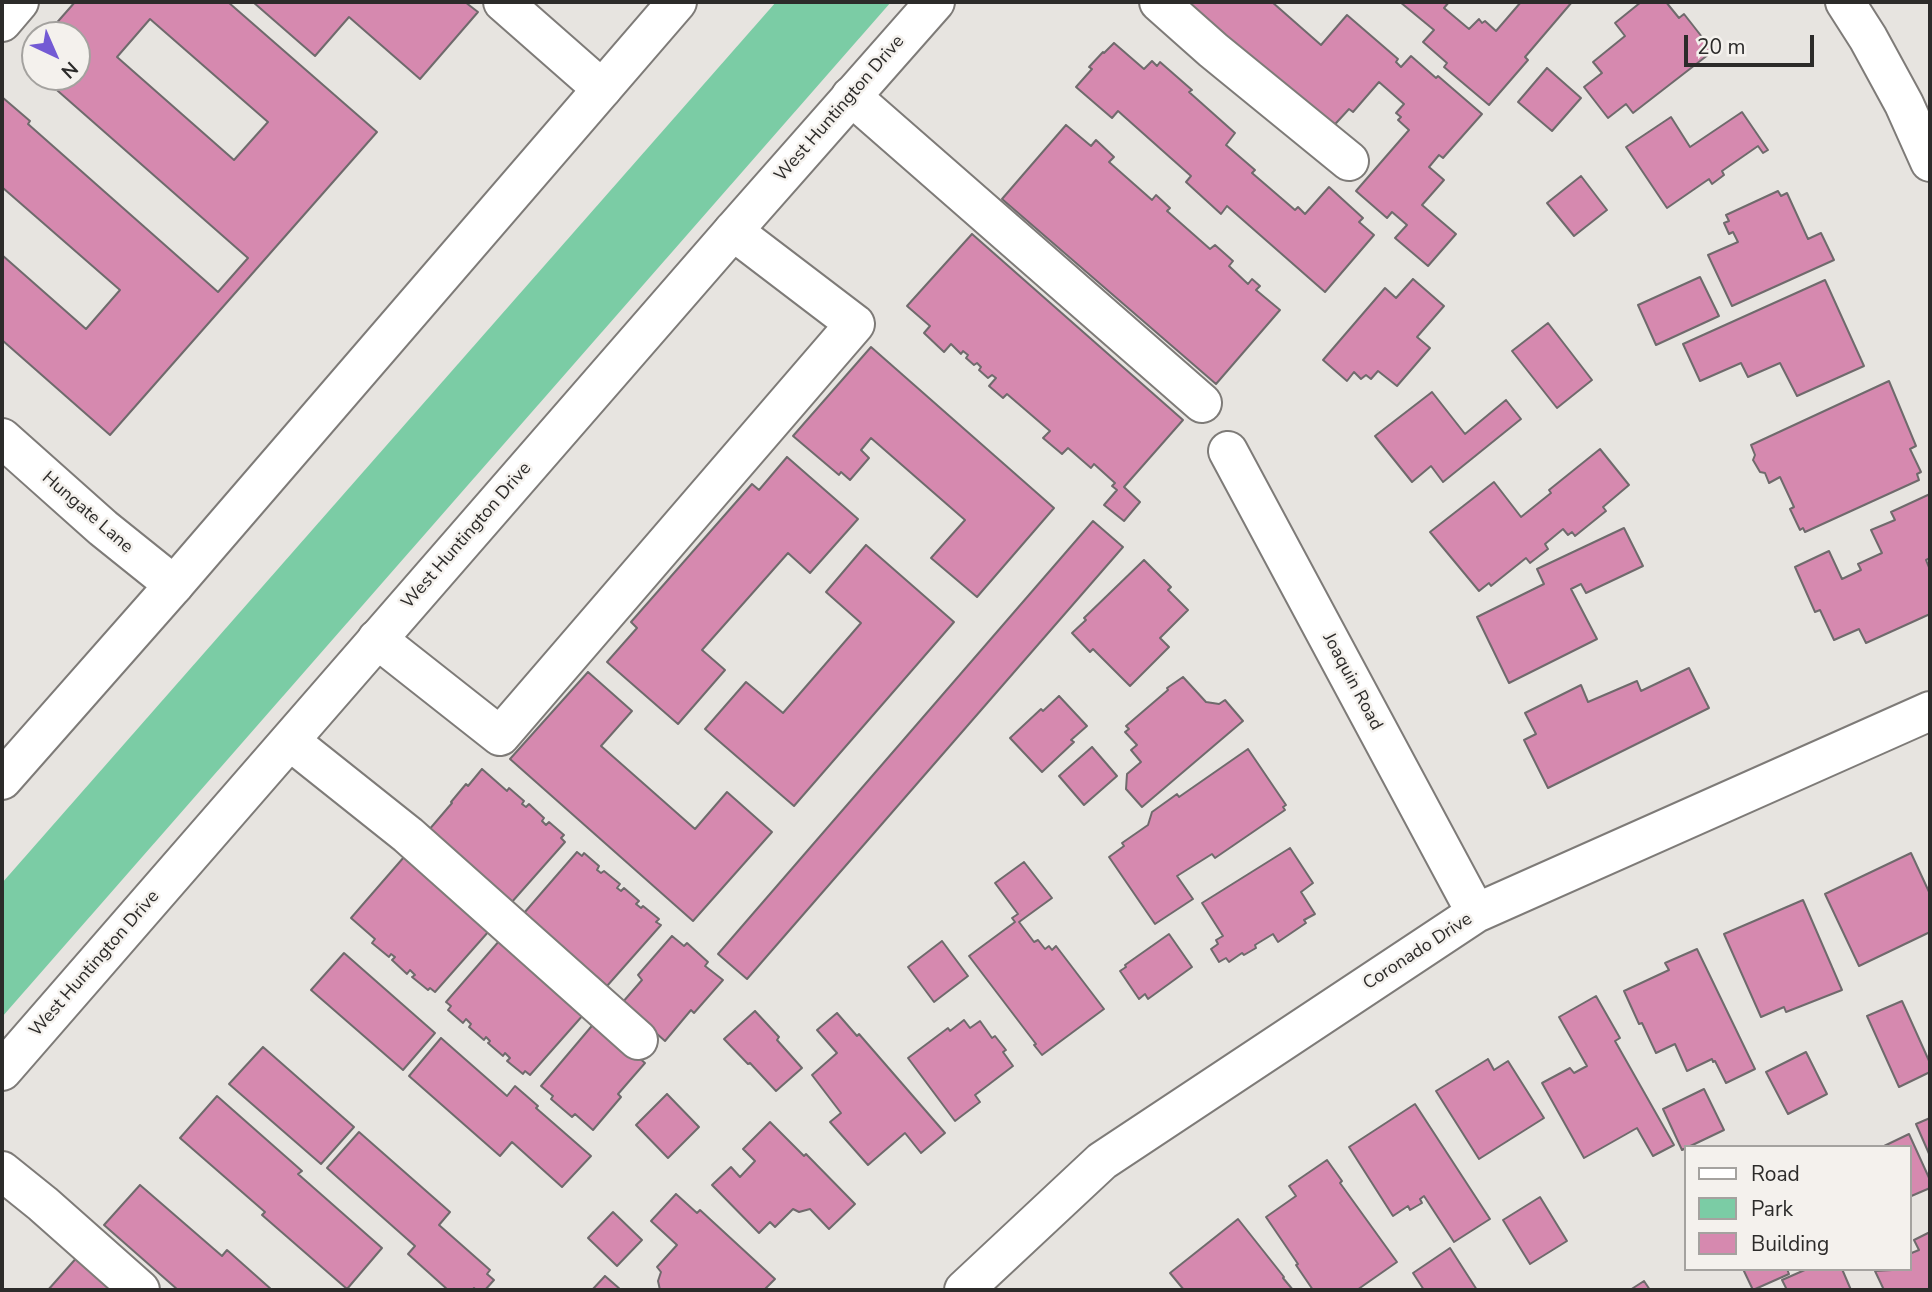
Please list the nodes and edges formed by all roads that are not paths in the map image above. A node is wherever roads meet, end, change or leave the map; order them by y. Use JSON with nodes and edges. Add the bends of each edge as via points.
{"nodes":[{"id":1,"x":19,"y":2,"type":"edge"},
{"id":2,"x":677,"y":2,"type":"edge"},
{"id":3,"x":934,"y":2,"type":"edge"},
{"id":4,"x":1159,"y":2,"type":"edge"},
{"id":5,"x":1845,"y":2,"type":"edge"},
{"id":6,"x":522,"y":8,"type":"edge"},
{"id":7,"x":2,"y":22,"type":"edge"},
{"id":8,"x":603,"y":89,"type":"junction"},
{"id":9,"x":850,"y":96,"type":"junction"},
{"id":10,"x":1917,"y":96,"type":"edge"},
{"id":11,"x":1349,"y":160,"type":"dead end"},
{"id":12,"x":1930,"y":162,"type":"edge"},
{"id":13,"x":733,"y":231,"type":"junction"},
{"id":14,"x":1202,"y":403,"type":"dead end"},
{"id":15,"x":2,"y":438,"type":"edge"},
{"id":16,"x":1228,"y":451,"type":"dead end"},
{"id":17,"x":174,"y":585,"type":"junction"},
{"id":18,"x":377,"y":639,"type":"junction"},
{"id":19,"x":1930,"y":711,"type":"edge"},
{"id":20,"x":290,"y":741,"type":"junction"},
{"id":21,"x":2,"y":778,"type":"edge"},
{"id":22,"x":1476,"y":913,"type":"junction"},
{"id":23,"x":638,"y":1040,"type":"dead end"},
{"id":24,"x":2,"y":1072,"type":"edge"},
{"id":25,"x":2,"y":1171,"type":"edge"},
{"id":26,"x":140,"y":1290,"type":"edge"},
{"id":27,"x":964,"y":1290,"type":"edge"}],
"edges":[{"from":1,"to":7,"type":"main road"},
{"from":2,"to":8,"type":"main road"},
{"from":3,"to":9,"type":"main road","name":"West Huntington Drive"},
{"from":4,"to":11,"type":"main road"},
{"from":5,"to":10,"type":"main road","via":[[1868,38]]},
{"from":6,"to":8,"type":"main road"},
{"from":8,"to":17,"type":"main road"},
{"from":9,"to":13,"type":"main road","name":"West Huntington Drive"},
{"from":9,"to":14,"type":"main road"},
{"from":10,"to":12,"type":"main road"},
{"from":13,"to":18,"type":"main road","name":"West Huntington Drive"},
{"from":13,"to":18,"type":"main road","via":[[855,324],[500,736]]},
{"from":15,"to":17,"type":"main road","name":"Hungate Lane"},
{"from":16,"to":22,"type":"main road","name":"Joaquin Road"},
{"from":17,"to":21,"type":"main road"},
{"from":18,"to":20,"type":"main road","name":"West Huntington Drive"},
{"from":19,"to":22,"type":"main road","name":"Coronado Drive"},
{"from":20,"to":23,"type":"main road","via":[[408,835]]},
{"from":20,"to":24,"type":"main road","name":"West Huntington Drive"},
{"from":22,"to":27,"type":"main road","name":"Coronado Drive","via":[[1102,1161]]},
{"from":25,"to":26,"type":"main road"}]}
